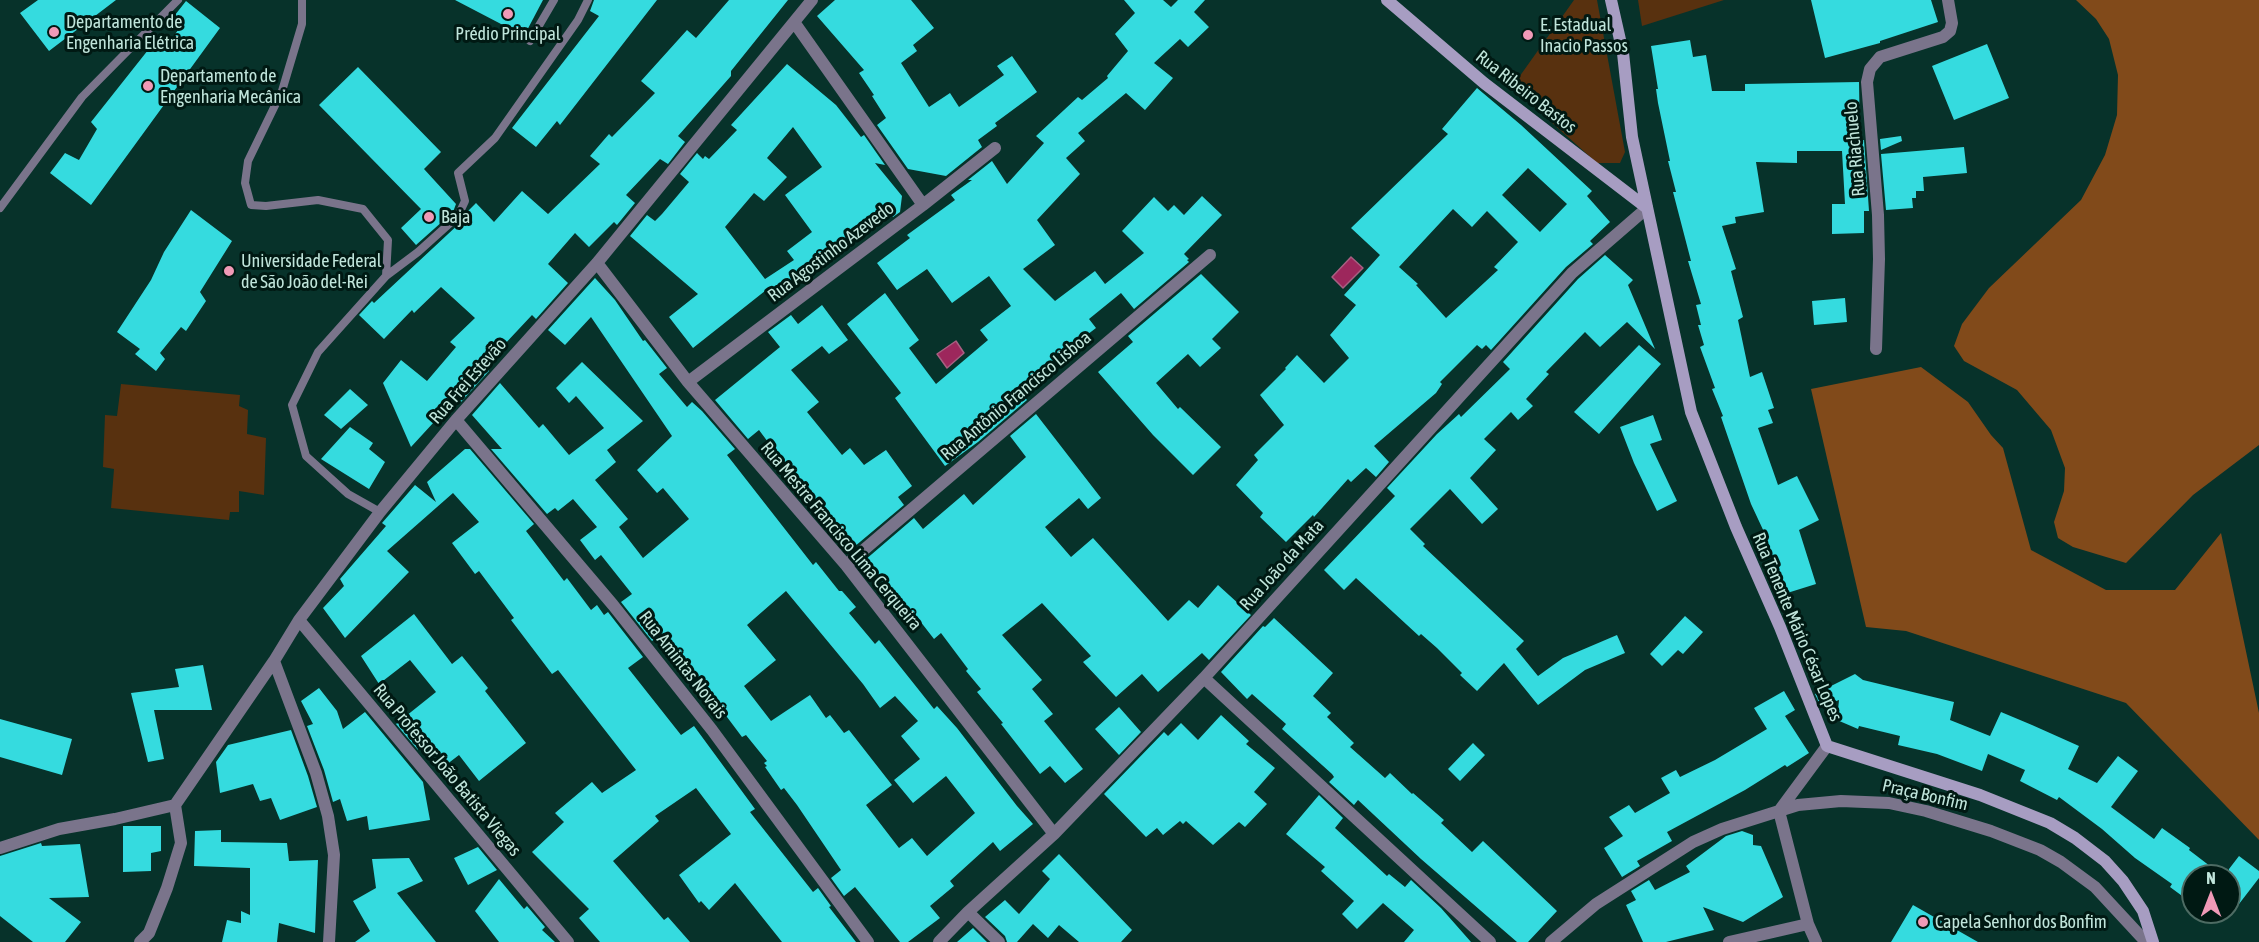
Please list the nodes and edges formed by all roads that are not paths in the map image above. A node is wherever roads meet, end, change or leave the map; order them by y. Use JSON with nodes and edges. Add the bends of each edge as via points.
{"nodes":[{"id":1,"x":178,"y":0,"type":"edge"},
{"id":2,"x":302,"y":0,"type":"edge"},
{"id":3,"x":554,"y":0,"type":"edge"},
{"id":4,"x":588,"y":0,"type":"edge"},
{"id":5,"x":812,"y":0,"type":"edge"},
{"id":6,"x":1387,"y":0,"type":"edge"},
{"id":7,"x":1611,"y":0,"type":"edge"},
{"id":8,"x":1948,"y":0,"type":"edge"},
{"id":9,"x":794,"y":22,"type":"junction"},
{"id":10,"x":530,"y":41,"type":"dead end"},
{"id":11,"x":995,"y":148,"type":"dead end"},
{"id":12,"x":923,"y":206,"type":"junction"},
{"id":13,"x":0,"y":208,"type":"edge"},
{"id":14,"x":1647,"y":208,"type":"junction"},
{"id":15,"x":1210,"y":255,"type":"dead end"},
{"id":16,"x":597,"y":263,"type":"junction"},
{"id":17,"x":386,"y":276,"type":"junction"},
{"id":18,"x":1876,"y":349,"type":"dead end"},
{"id":19,"x":688,"y":382,"type":"junction"},
{"id":20,"x":456,"y":420,"type":"junction"},
{"id":21,"x":380,"y":512,"type":"junction"},
{"id":22,"x":846,"y":565,"type":"junction"},
{"id":23,"x":299,"y":620,"type":"junction"},
{"id":24,"x":274,"y":661,"type":"junction"},
{"id":25,"x":1204,"y":678,"type":"junction"},
{"id":26,"x":1827,"y":746,"type":"junction"},
{"id":27,"x":175,"y":805,"type":"junction"},
{"id":28,"x":1779,"y":811,"type":"junction"},
{"id":29,"x":1054,"y":834,"type":"junction"},
{"id":30,"x":0,"y":848,"type":"edge"},
{"id":31,"x":968,"y":912,"type":"junction"},
{"id":32,"x":1808,"y":924,"type":"junction"},
{"id":33,"x":140,"y":942,"type":"edge"},
{"id":34,"x":329,"y":942,"type":"edge"},
{"id":35,"x":568,"y":942,"type":"edge"},
{"id":36,"x":868,"y":942,"type":"edge"},
{"id":37,"x":939,"y":942,"type":"edge"},
{"id":38,"x":999,"y":942,"type":"edge"},
{"id":39,"x":1490,"y":942,"type":"edge"},
{"id":40,"x":1551,"y":942,"type":"edge"},
{"id":41,"x":1729,"y":942,"type":"edge"},
{"id":42,"x":1816,"y":942,"type":"edge"},
{"id":43,"x":2146,"y":942,"type":"edge"},
{"id":44,"x":2153,"y":942,"type":"edge"}],
"edges":[{"from":1,"to":13,"type":"lane","via":[[82,97]]},
{"from":2,"to":17,"type":"lane","via":[[302,24],[282,91],[248,161],[245,183],[251,205],[318,200],[363,209],[388,240]]},
{"from":3,"to":10,"type":"lane"},
{"from":4,"to":17,"type":"lane","via":[[495,138],[458,173],[465,201],[458,216]]},
{"from":5,"to":9,"type":"street","name":"Rua Frei Estevão"},
{"from":6,"to":14,"type":"main road","name":"Rua Ribeiro Bastos","via":[[1484,83]]},
{"from":7,"to":14,"type":"main road","name":"Rua Tenente Mário César Lopes"},
{"from":8,"to":18,"type":"street","name":"Rua Riachuelo","via":[[1950,31],[1943,37],[1880,57],[1870,69],[1867,82],[1878,214]]},
{"from":9,"to":12,"type":"street"},
{"from":9,"to":16,"type":"street","name":"Rua Frei Estevão"},
{"from":11,"to":12,"type":"street","name":"Rua Agostinho Azevedo"},
{"from":12,"to":19,"type":"street","name":"Rua Agostinho Azevedo"},
{"from":14,"to":25,"type":"street","name":"Rua João da Mata","via":[[1572,273]]},
{"from":14,"to":26,"type":"main road","name":"Rua Tenente Mário César Lopes","via":[[1691,412]]},
{"from":15,"to":22,"type":"street","name":"Rua Antônio Francisco Lisboa"},
{"from":16,"to":19,"type":"street","name":"Rua Mestre Francisco Lima Cerqueira"},
{"from":16,"to":20,"type":"street","name":"Rua Frei Estevão"},
{"from":17,"to":21,"type":"lane","via":[[318,352],[292,405],[306,456],[348,494]]},
{"from":19,"to":22,"type":"street","name":"Rua Mestre Francisco Lima Cerqueira"},
{"from":20,"to":21,"type":"street","name":"Rua Frei Estevão"},
{"from":20,"to":36,"type":"street","name":"Rua Amintas Novais","via":[[613,605],[712,730]]},
{"from":21,"to":23,"type":"street","name":"Rua Frei Estevão"},
{"from":22,"to":29,"type":"street","name":"Rua Mestre Francisco Lima Cerqueira"},
{"from":23,"to":24,"type":"street","name":"Rua Frei Estevão"},
{"from":23,"to":35,"type":"street","name":"Rua Professor João Batista Viegas"},
{"from":24,"to":27,"type":"street","name":"Rua Frei Estevão"},
{"from":24,"to":34,"type":"street","via":[[316,772],[328,816],[334,855]]},
{"from":25,"to":29,"type":"street","name":"Rua João da Mata"},
{"from":25,"to":39,"type":"street"},
{"from":26,"to":28,"type":"street"},
{"from":26,"to":44,"type":"main road","name":"Rua Tenente Mário César Lopes","via":[[1980,795],[2050,823],[2075,838],[2123,881],[2143,911]]},
{"from":27,"to":30,"type":"street","via":[[59,829]]},
{"from":27,"to":33,"type":"street","via":[[181,843],[149,933]]},
{"from":28,"to":32,"type":"street"},
{"from":28,"to":40,"type":"street","name":"Praça Bonfim","via":[[1693,842],[1596,904]]},
{"from":28,"to":43,"type":"street","name":"Praça Bonfim","via":[[1841,801],[1878,802],[1926,811],[1990,831],[2040,850],[2079,874],[2109,900]]},
{"from":29,"to":31,"type":"street","name":"Rua João da Mata"},
{"from":31,"to":37,"type":"street","name":"Rua João da Mata"},
{"from":31,"to":38,"type":"street"},
{"from":32,"to":41,"type":"street"},
{"from":32,"to":42,"type":"street"}]}
